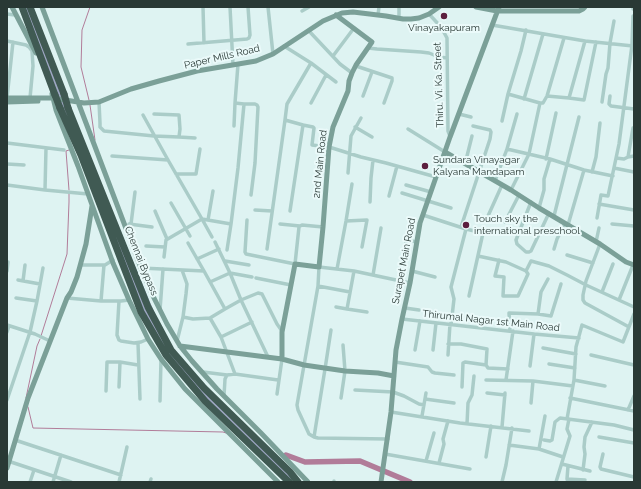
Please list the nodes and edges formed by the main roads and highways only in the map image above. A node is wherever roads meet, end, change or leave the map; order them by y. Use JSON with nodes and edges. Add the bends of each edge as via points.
{"nodes":[{"id":1,"x":22,"y":7,"type":"edge"},
{"id":2,"x":30,"y":7,"type":"edge"},
{"id":3,"x":289,"y":482,"type":"edge"},
{"id":4,"x":298,"y":482,"type":"edge"}],
"edges":[{"from":1,"to":3,"type":"highway","name":"Chennai Bypass","bridge":true,"via":[[54,98],[81,155],[92,194],[141,312],[166,355],[205,401],[232,432],[258,452]]},
{"from":2,"to":4,"type":"highway","name":"Chennai Bypass","bridge":true,"via":[[148,307],[171,350],[249,433],[292,470]]}]}
